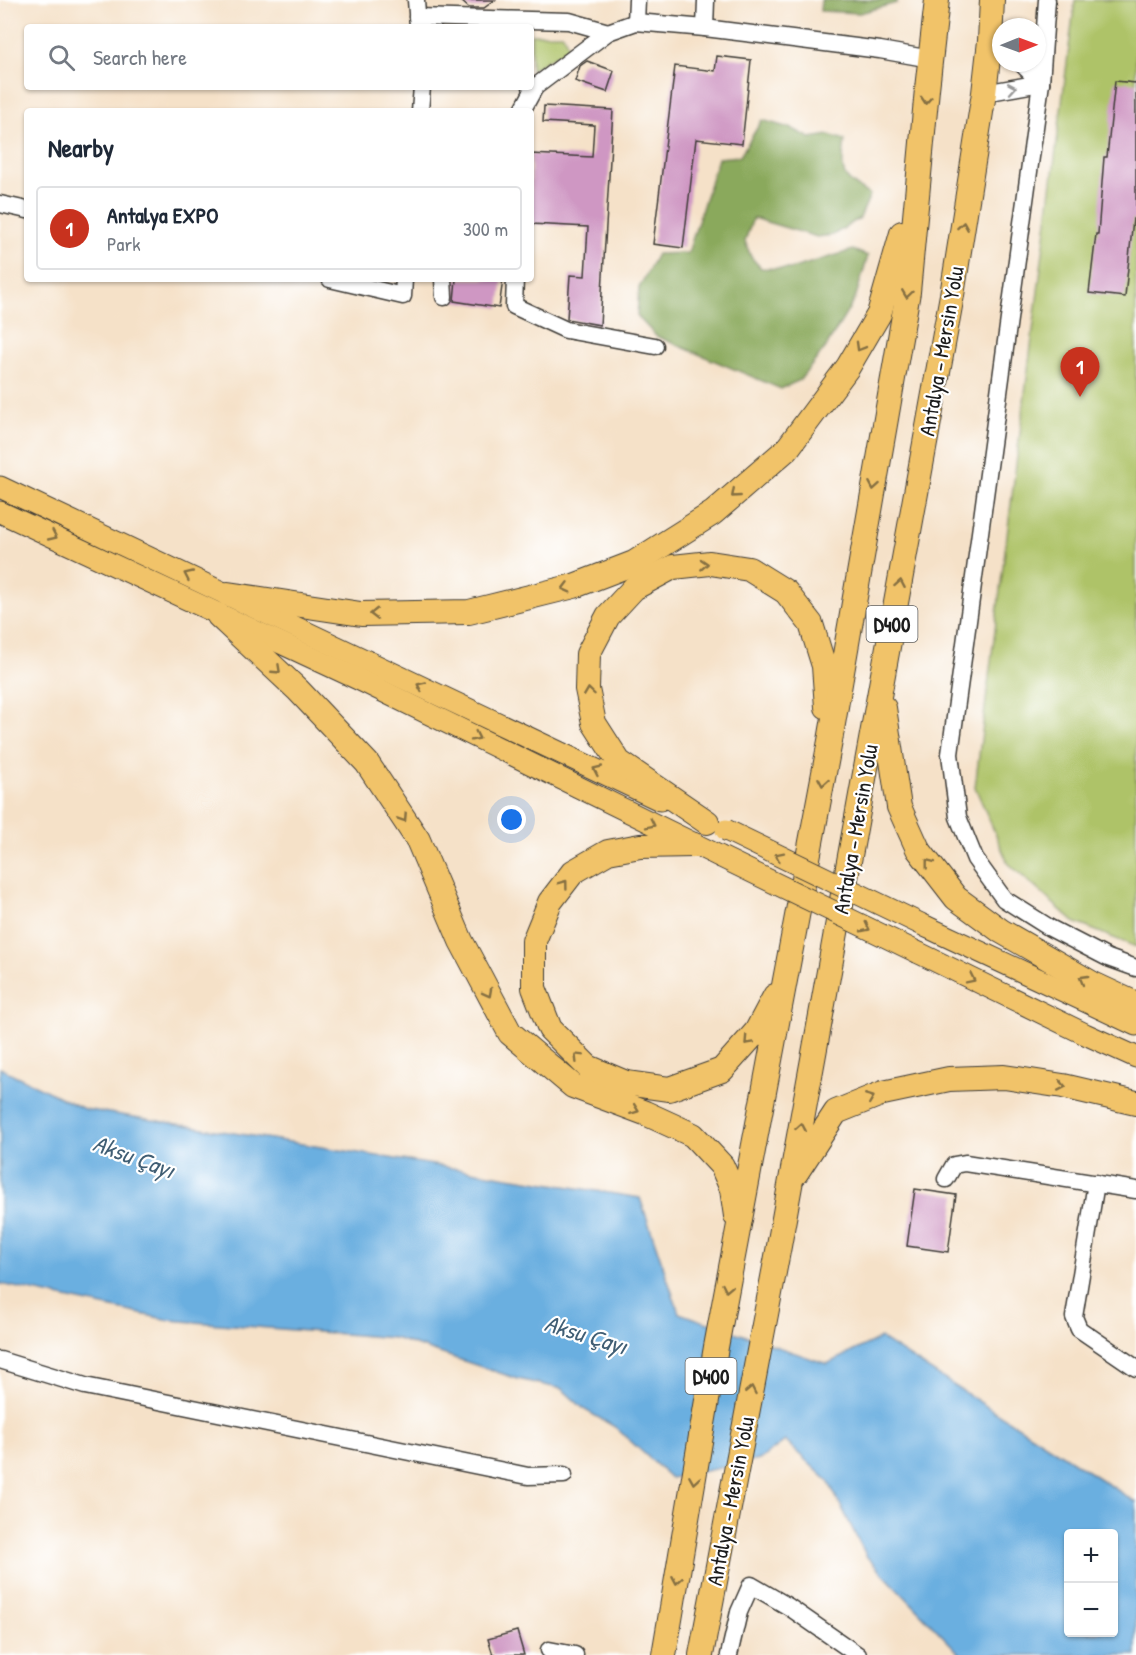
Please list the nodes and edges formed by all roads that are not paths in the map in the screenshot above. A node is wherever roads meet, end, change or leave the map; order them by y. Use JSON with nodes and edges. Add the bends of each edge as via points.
{"nodes":[{"id":1,"x":637,"y":0,"type":"edge"},
{"id":2,"x":706,"y":0,"type":"edge"},
{"id":3,"x":937,"y":0,"type":"edge"},
{"id":4,"x":992,"y":0,"type":"edge"},
{"id":5,"x":1047,"y":0,"type":"edge"},
{"id":6,"x":417,"y":15,"type":"edge"},
{"id":7,"x":993,"y":18,"type":"edge"},
{"id":8,"x":636,"y":22,"type":"junction"},
{"id":9,"x":705,"y":28,"type":"junction"},
{"id":10,"x":608,"y":32,"type":"junction"},
{"id":11,"x":992,"y":57,"type":"edge"},
{"id":12,"x":931,"y":59,"type":"junction"},
{"id":13,"x":1030,"y":72,"type":"edge"},
{"id":14,"x":1041,"y":83,"type":"junction"},
{"id":15,"x":534,"y":86,"type":"edge"},
{"id":16,"x":422,"y":90,"type":"edge"},
{"id":17,"x":532,"y":90,"type":"edge"},
{"id":18,"x":984,"y":93,"type":"junction"},
{"id":19,"x":420,"y":108,"type":"edge"},
{"id":20,"x":523,"y":108,"type":"edge"},
{"id":21,"x":922,"y":152,"type":"junction"},
{"id":22,"x":0,"y":204,"type":"edge"},
{"id":23,"x":24,"y":209,"type":"edge"},
{"id":24,"x":343,"y":282,"type":"edge"},
{"id":25,"x":404,"y":282,"type":"edge"},
{"id":26,"x":443,"y":282,"type":"edge"},
{"id":27,"x":515,"y":282,"type":"edge"},
{"id":28,"x":444,"y":297,"type":"dead end"},
{"id":29,"x":655,"y":346,"type":"dead end"},
{"id":30,"x":0,"y":487,"type":"edge"},
{"id":31,"x":0,"y":512,"type":"edge"},
{"id":32,"x":223,"y":605,"type":"junction"},
{"id":33,"x":881,"y":684,"type":"junction"},
{"id":34,"x":830,"y":741,"type":"junction"},
{"id":35,"x":717,"y":826,"type":"junction"},
{"id":36,"x":694,"y":845,"type":"junction"},
{"id":37,"x":1136,"y":968,"type":"edge"},
{"id":38,"x":788,"y":972,"type":"junction"},
{"id":39,"x":1136,"y":1004,"type":"edge"},
{"id":40,"x":1136,"y":1025,"type":"edge"},
{"id":41,"x":1136,"y":1057,"type":"edge"},
{"id":42,"x":1136,"y":1103,"type":"edge"},
{"id":43,"x":946,"y":1179,"type":"dead end"},
{"id":44,"x":790,"y":1183,"type":"junction"},
{"id":45,"x":1096,"y":1183,"type":"junction"},
{"id":46,"x":1136,"y":1190,"type":"edge"},
{"id":47,"x":738,"y":1230,"type":"junction"},
{"id":48,"x":0,"y":1360,"type":"edge"},
{"id":49,"x":1136,"y":1368,"type":"edge"},
{"id":50,"x":564,"y":1475,"type":"dead end"},
{"id":51,"x":549,"y":1650,"type":"dead end"},
{"id":52,"x":575,"y":1655,"type":"edge"},
{"id":53,"x":664,"y":1655,"type":"edge"},
{"id":54,"x":701,"y":1655,"type":"edge"},
{"id":55,"x":729,"y":1655,"type":"edge"},
{"id":56,"x":858,"y":1655,"type":"edge"}],
"edges":[{"from":1,"to":8,"type":"street"},
{"from":2,"to":9,"type":"street"},
{"from":3,"to":12,"type":"highway","name":"Antalya - Mersin Yolu","number":"D400"},
{"from":4,"to":7,"type":"highway","name":"Antalya - Mersin Yolu","number":"D400"},
{"from":5,"to":14,"type":"street"},
{"from":6,"to":10,"type":"street","via":[[569,21]]},
{"from":8,"to":9,"type":"street"},
{"from":8,"to":10,"type":"street"},
{"from":9,"to":12,"type":"street"},
{"from":10,"to":15,"type":"street"},
{"from":11,"to":18,"type":"highway","name":"Antalya - Mersin Yolu","number":"D400"},
{"from":12,"to":21,"type":"highway","name":"Antalya - Mersin Yolu","number":"D400","one_way":true},
{"from":13,"to":14,"type":"street"},
{"from":18,"to":14,"type":"street","one_way":true},
{"from":14,"to":37,"type":"street","via":[[950,754],[958,816],[975,859],[1004,899],[1050,928]]},
{"from":16,"to":19,"type":"street"},
{"from":17,"to":20,"type":"street"},
{"from":33,"to":18,"type":"highway","name":"Antalya - Mersin Yolu","number":"D400","one_way":true,"via":[[952,295]]},
{"from":21,"to":32,"type":"highway","one_way":true,"via":[[879,314],[848,368],[788,448],[704,519],[634,563],[574,586],[469,612],[361,614]]},
{"from":21,"to":34,"type":"highway","name":"Antalya - Mersin Yolu","number":"D400","one_way":true,"via":[[908,292]]},
{"from":22,"to":23,"type":"street"},
{"from":24,"to":25,"type":"street","via":[[403,296]]},
{"from":26,"to":28,"type":"street"},
{"from":27,"to":29,"type":"street","via":[[514,306],[566,330]]},
{"from":32,"to":30,"type":"main road","one_way":true},
{"from":31,"to":32,"type":"main road","one_way":true},
{"from":35,"to":32,"type":"main road","one_way":true},
{"from":32,"to":36,"type":"main road","one_way":true,"via":[[358,679]]},
{"from":32,"to":47,"type":"highway","one_way":true,"via":[[367,763],[418,840],[461,941],[510,1034],[573,1086],[693,1135],[722,1166],[732,1189]]},
{"from":39,"to":33,"type":"highway","one_way":true,"via":[[1001,931],[956,898],[918,849],[899,807]]},
{"from":44,"to":33,"type":"highway","name":"Antalya - Mersin Yolu","number":"D400","one_way":true},
{"from":35,"to":34,"type":"highway","one_way":true,"via":[[619,762],[594,723],[587,688],[588,654],[608,616],[634,588],[673,567],[710,563],[749,569],[786,592],[811,624],[824,666]]},
{"from":34,"to":38,"type":"highway","name":"Antalya - Mersin Yolu","number":"D400","one_way":true},
{"from":40,"to":35,"type":"main road","one_way":true,"bridge":true},
{"from":38,"to":36,"type":"highway","one_way":true,"via":[[756,1032],[722,1070],[669,1089],[626,1083],[588,1067],[550,1029],[534,988],[534,941],[550,902],[573,872],[608,852],[640,846]]},
{"from":36,"to":41,"type":"main road","one_way":true,"bridge":true},
{"from":38,"to":47,"type":"highway","name":"Antalya - Mersin Yolu","number":"D400"},
{"from":44,"to":42,"type":"highway","one_way":true,"via":[[836,1112],[883,1093],[949,1079],[1004,1077]]},
{"from":43,"to":45,"type":"street","via":[[954,1166],[965,1163]]},
{"from":54,"to":44,"type":"highway","name":"Antalya - Mersin Yolu","number":"D400","one_way":true},
{"from":45,"to":46,"type":"street"},
{"from":45,"to":49,"type":"street","via":[[1074,1317],[1079,1329]]},
{"from":47,"to":53,"type":"highway","name":"Antalya - Mersin Yolu","number":"D400","one_way":true},
{"from":48,"to":50,"type":"street","via":[[84,1386],[297,1430],[528,1476]]},
{"from":51,"to":52,"type":"street"},
{"from":55,"to":56,"type":"street","via":[[751,1585]]}]}
